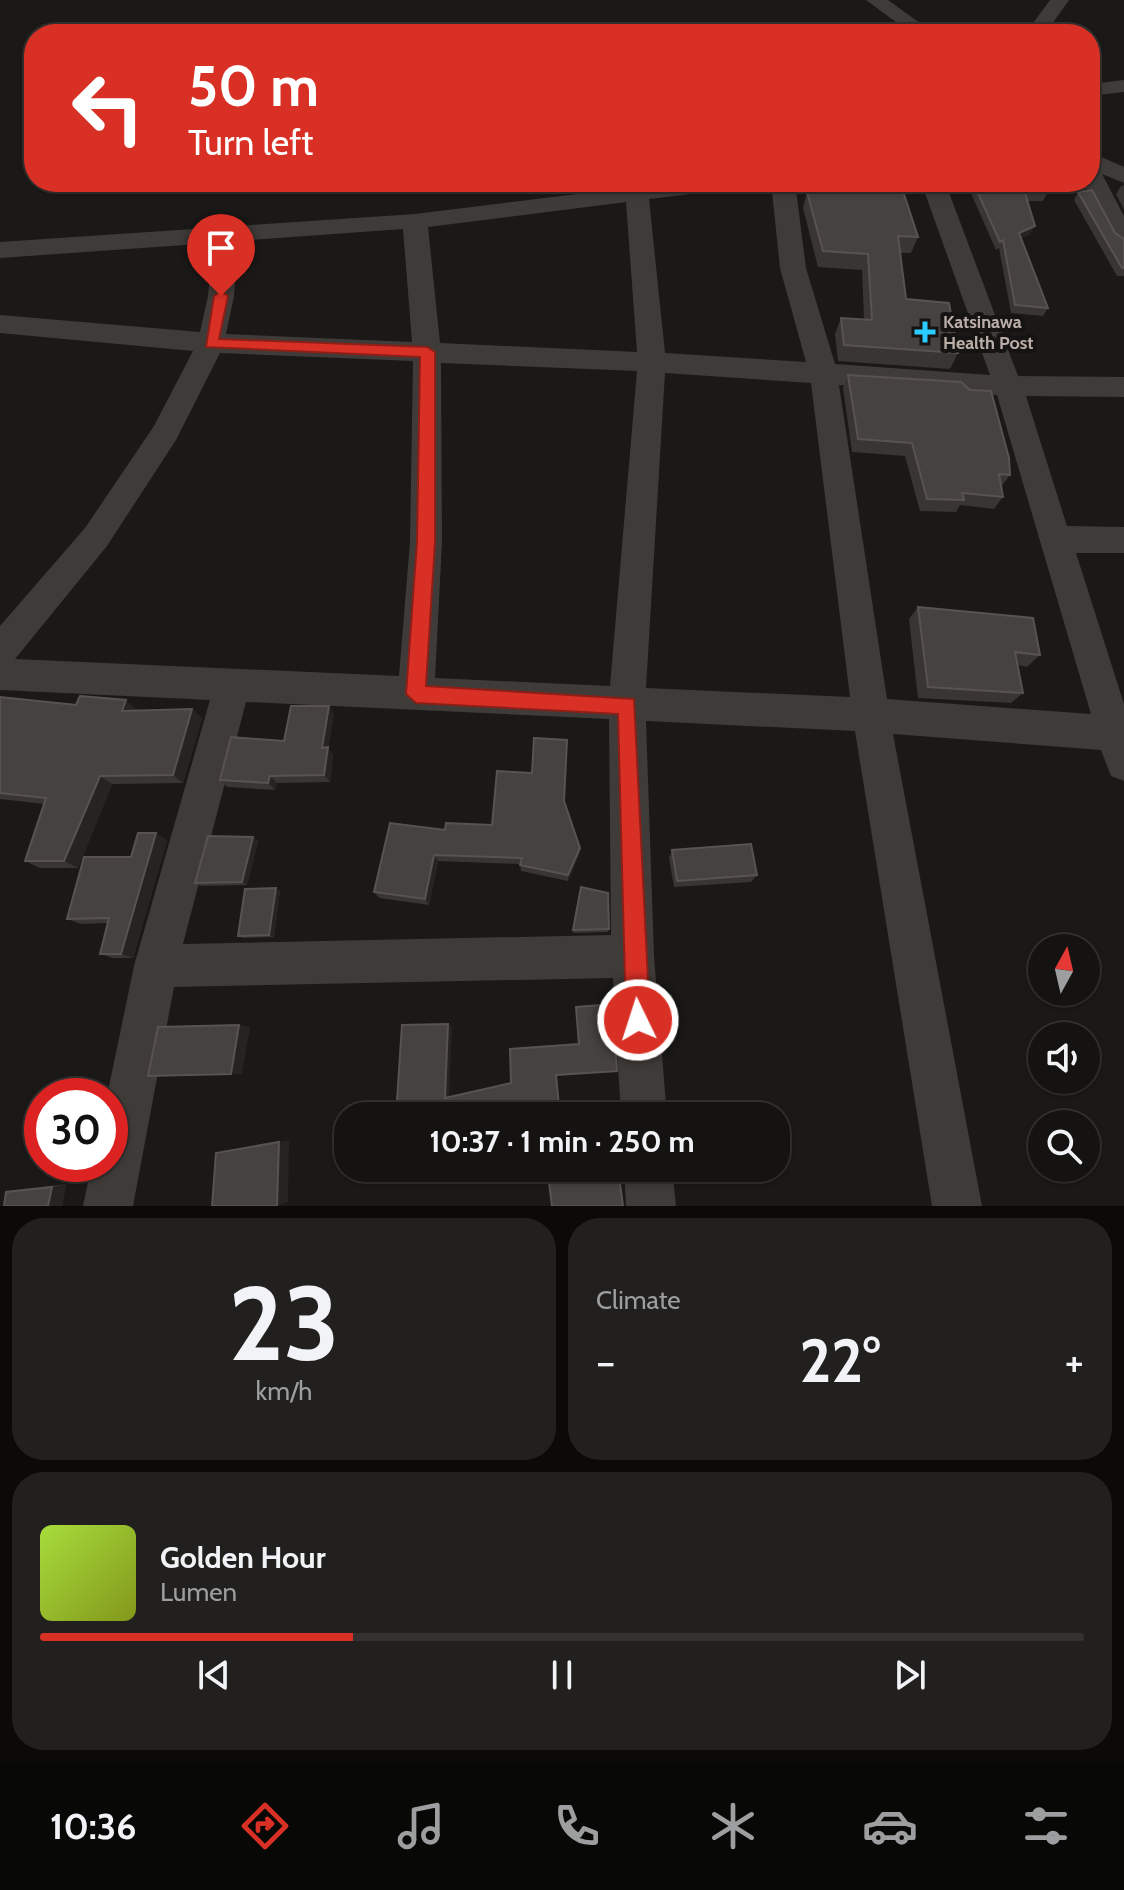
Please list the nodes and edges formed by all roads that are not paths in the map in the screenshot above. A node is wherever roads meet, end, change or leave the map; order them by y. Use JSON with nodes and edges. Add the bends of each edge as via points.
{"nodes":[{"id":1,"x":875,"y":0,"type":"edge"},
{"id":2,"x":1060,"y":0,"type":"edge"},
{"id":3,"x":910,"y":24,"type":"edge"},
{"id":4,"x":1042,"y":24,"type":"edge"},
{"id":5,"x":1124,"y":86,"type":"edge"},
{"id":6,"x":1100,"y":89,"type":"edge"},
{"id":7,"x":1100,"y":164,"type":"edge"},
{"id":8,"x":1124,"y":176,"type":"edge"},
{"id":9,"x":659,"y":192,"type":"edge"},
{"id":10,"x":784,"y":192,"type":"edge"},
{"id":11,"x":937,"y":192,"type":"edge"},
{"id":12,"x":1100,"y":192,"type":"edge"},
{"id":13,"x":637,"y":195,"type":"junction"},
{"id":14,"x":415,"y":221,"type":"junction"},
{"id":15,"x":226,"y":235,"type":"junction"},
{"id":16,"x":1124,"y":240,"type":"edge"},
{"id":17,"x":0,"y":250,"type":"edge"},
{"id":18,"x":0,"y":324,"type":"edge"},
{"id":19,"x":211,"y":343,"type":"junction"},
{"id":20,"x":427,"y":352,"type":"junction"},
{"id":21,"x":652,"y":362,"type":"junction"},
{"id":22,"x":824,"y":376,"type":"junction"},
{"id":23,"x":1008,"y":386,"type":"junction"},
{"id":24,"x":1124,"y":387,"type":"edge"},
{"id":25,"x":1057,"y":539,"type":"junction"},
{"id":26,"x":1124,"y":540,"type":"edge"},
{"id":27,"x":0,"y":651,"type":"edge"},
{"id":28,"x":0,"y":674,"type":"edge"},
{"id":29,"x":232,"y":688,"type":"junction"},
{"id":30,"x":416,"y":694,"type":"junction"},
{"id":31,"x":627,"y":706,"type":"junction"},
{"id":32,"x":871,"y":715,"type":"junction"},
{"id":33,"x":1121,"y":744,"type":"edge"},
{"id":34,"x":633,"y":956,"type":"junction"},
{"id":35,"x":156,"y":966,"type":"junction"},
{"id":36,"x":643,"y":1102,"type":"edge"},
{"id":37,"x":649,"y":1182,"type":"edge"},
{"id":38,"x":108,"y":1206,"type":"edge"},
{"id":39,"x":651,"y":1206,"type":"edge"},
{"id":40,"x":957,"y":1206,"type":"edge"}],
"edges":[{"from":1,"to":3,"type":"street"},
{"from":2,"to":4,"type":"street"},
{"from":5,"to":6,"type":"street"},
{"from":7,"to":8,"type":"street"},
{"from":9,"to":13,"type":"street"},
{"from":10,"to":22,"type":"street","via":[[793,268]]},
{"from":11,"to":23,"type":"street"},
{"from":12,"to":16,"type":"street"},
{"from":13,"to":14,"type":"street"},
{"from":13,"to":21,"type":"street"},
{"from":14,"to":15,"type":"street"},
{"from":14,"to":20,"type":"street"},
{"from":15,"to":17,"type":"street"},
{"from":15,"to":19,"type":"street"},
{"from":18,"to":19,"type":"street"},
{"from":19,"to":20,"type":"street"},
{"from":19,"to":27,"type":"street","via":[[166,432],[96,537]]},
{"from":20,"to":21,"type":"street"},
{"from":20,"to":30,"type":"street","via":[[426,542]]},
{"from":21,"to":22,"type":"street"},
{"from":21,"to":31,"type":"street"},
{"from":22,"to":23,"type":"street"},
{"from":22,"to":32,"type":"street"},
{"from":23,"to":24,"type":"street"},
{"from":23,"to":25,"type":"street"},
{"from":25,"to":26,"type":"street"},
{"from":25,"to":33,"type":"street"},
{"from":28,"to":29,"type":"street"},
{"from":29,"to":30,"type":"street"},
{"from":29,"to":35,"type":"street"},
{"from":30,"to":31,"type":"street"},
{"from":31,"to":32,"type":"street"},
{"from":31,"to":34,"type":"street"},
{"from":32,"to":33,"type":"street"},
{"from":32,"to":40,"type":"street"},
{"from":34,"to":35,"type":"street"},
{"from":34,"to":36,"type":"street"},
{"from":35,"to":38,"type":"street"},
{"from":37,"to":39,"type":"street"}]}
